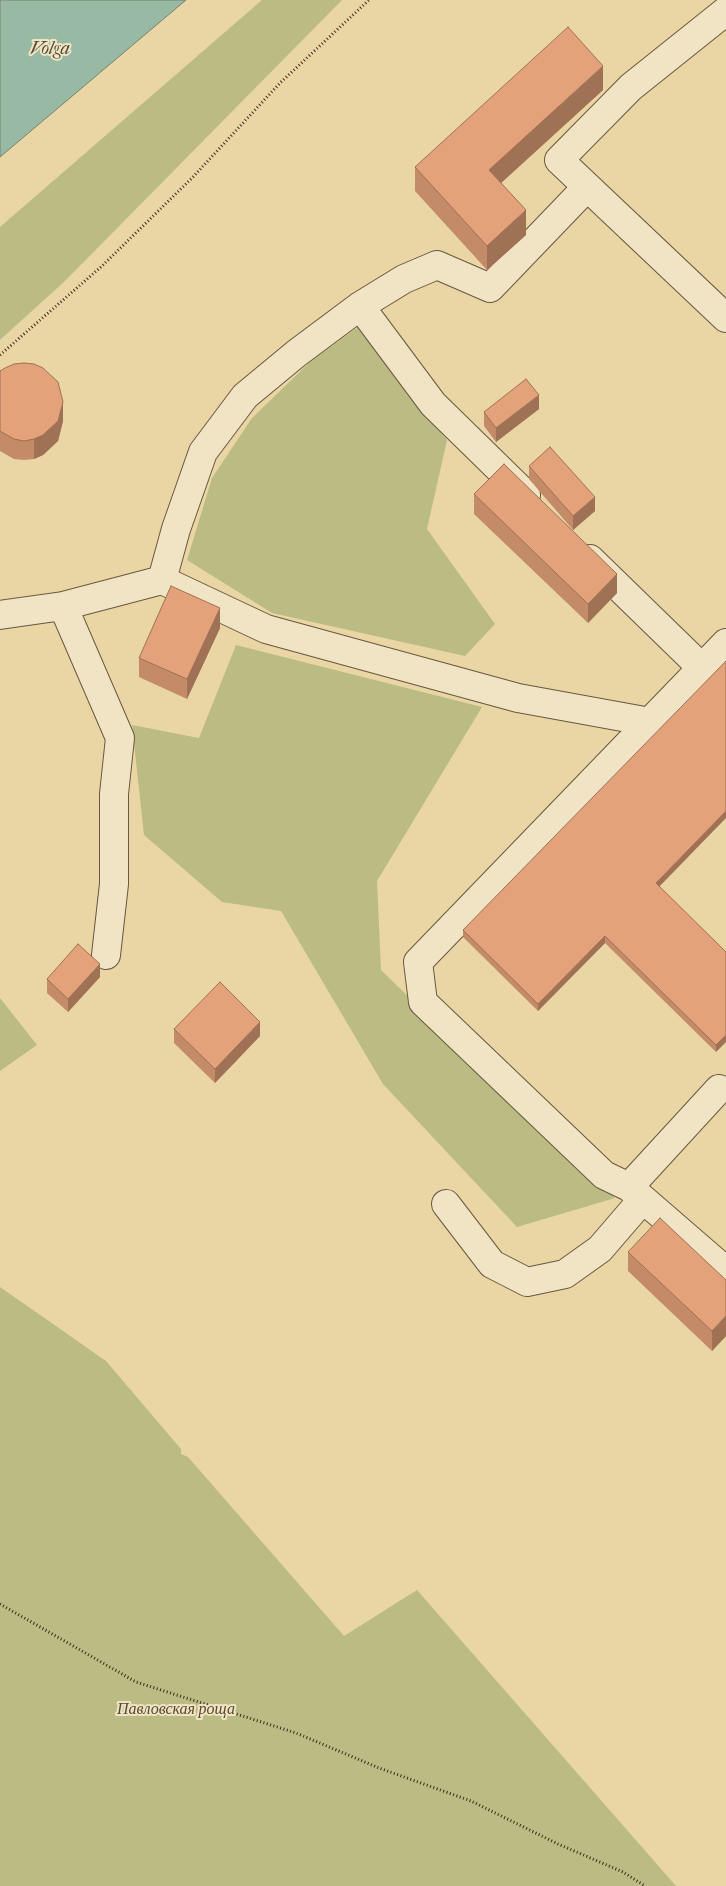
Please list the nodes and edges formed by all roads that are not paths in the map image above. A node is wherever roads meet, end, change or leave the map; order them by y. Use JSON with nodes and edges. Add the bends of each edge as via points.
{"nodes":[{"id":1,"x":726,"y":11,"type":"edge"},
{"id":2,"x":587,"y":187,"type":"junction"},
{"id":3,"x":360,"y":306,"type":"junction"},
{"id":4,"x":726,"y":318,"type":"edge"},
{"id":5,"x":546,"y":515,"type":"edge"},
{"id":6,"x":574,"y":543,"type":"edge"},
{"id":7,"x":162,"y":580,"type":"junction"},
{"id":8,"x":63,"y":606,"type":"junction"},
{"id":9,"x":0,"y":615,"type":"edge"},
{"id":10,"x":726,"y":643,"type":"edge"},
{"id":11,"x":702,"y":668,"type":"junction"},
{"id":12,"x":650,"y":722,"type":"junction"},
{"id":13,"x":106,"y":955,"type":"dead end"},
{"id":14,"x":724,"y":1088,"type":"edge"},
{"id":15,"x":636,"y":1193,"type":"junction"},
{"id":16,"x":446,"y":1204,"type":"dead end"},
{"id":17,"x":726,"y":1271,"type":"edge"}],
"edges":[{"from":1,"to":2,"type":"lane","via":[[631,87],[559,160]]},
{"from":2,"to":3,"type":"lane","via":[[490,288],[437,265],[404,278]]},
{"from":2,"to":4,"type":"lane"},
{"from":3,"to":5,"type":"lane","via":[[433,404]]},
{"from":3,"to":7,"type":"lane","via":[[245,396],[203,452]]},
{"from":6,"to":11,"type":"lane"},
{"from":7,"to":8,"type":"lane"},
{"from":7,"to":12,"type":"lane","via":[[266,629],[518,698]]},
{"from":8,"to":9,"type":"lane"},
{"from":8,"to":13,"type":"lane","via":[[120,738],[114,794],[114,884]]},
{"from":10,"to":11,"type":"lane"},
{"from":11,"to":12,"type":"lane"},
{"from":12,"to":15,"type":"lane","via":[[418,962],[423,1002],[604,1175]]},
{"from":14,"to":15,"type":"lane"},
{"from":15,"to":16,"type":"lane","via":[[600,1249],[564,1274],[527,1282],[492,1264]]},
{"from":15,"to":17,"type":"lane"}]}
